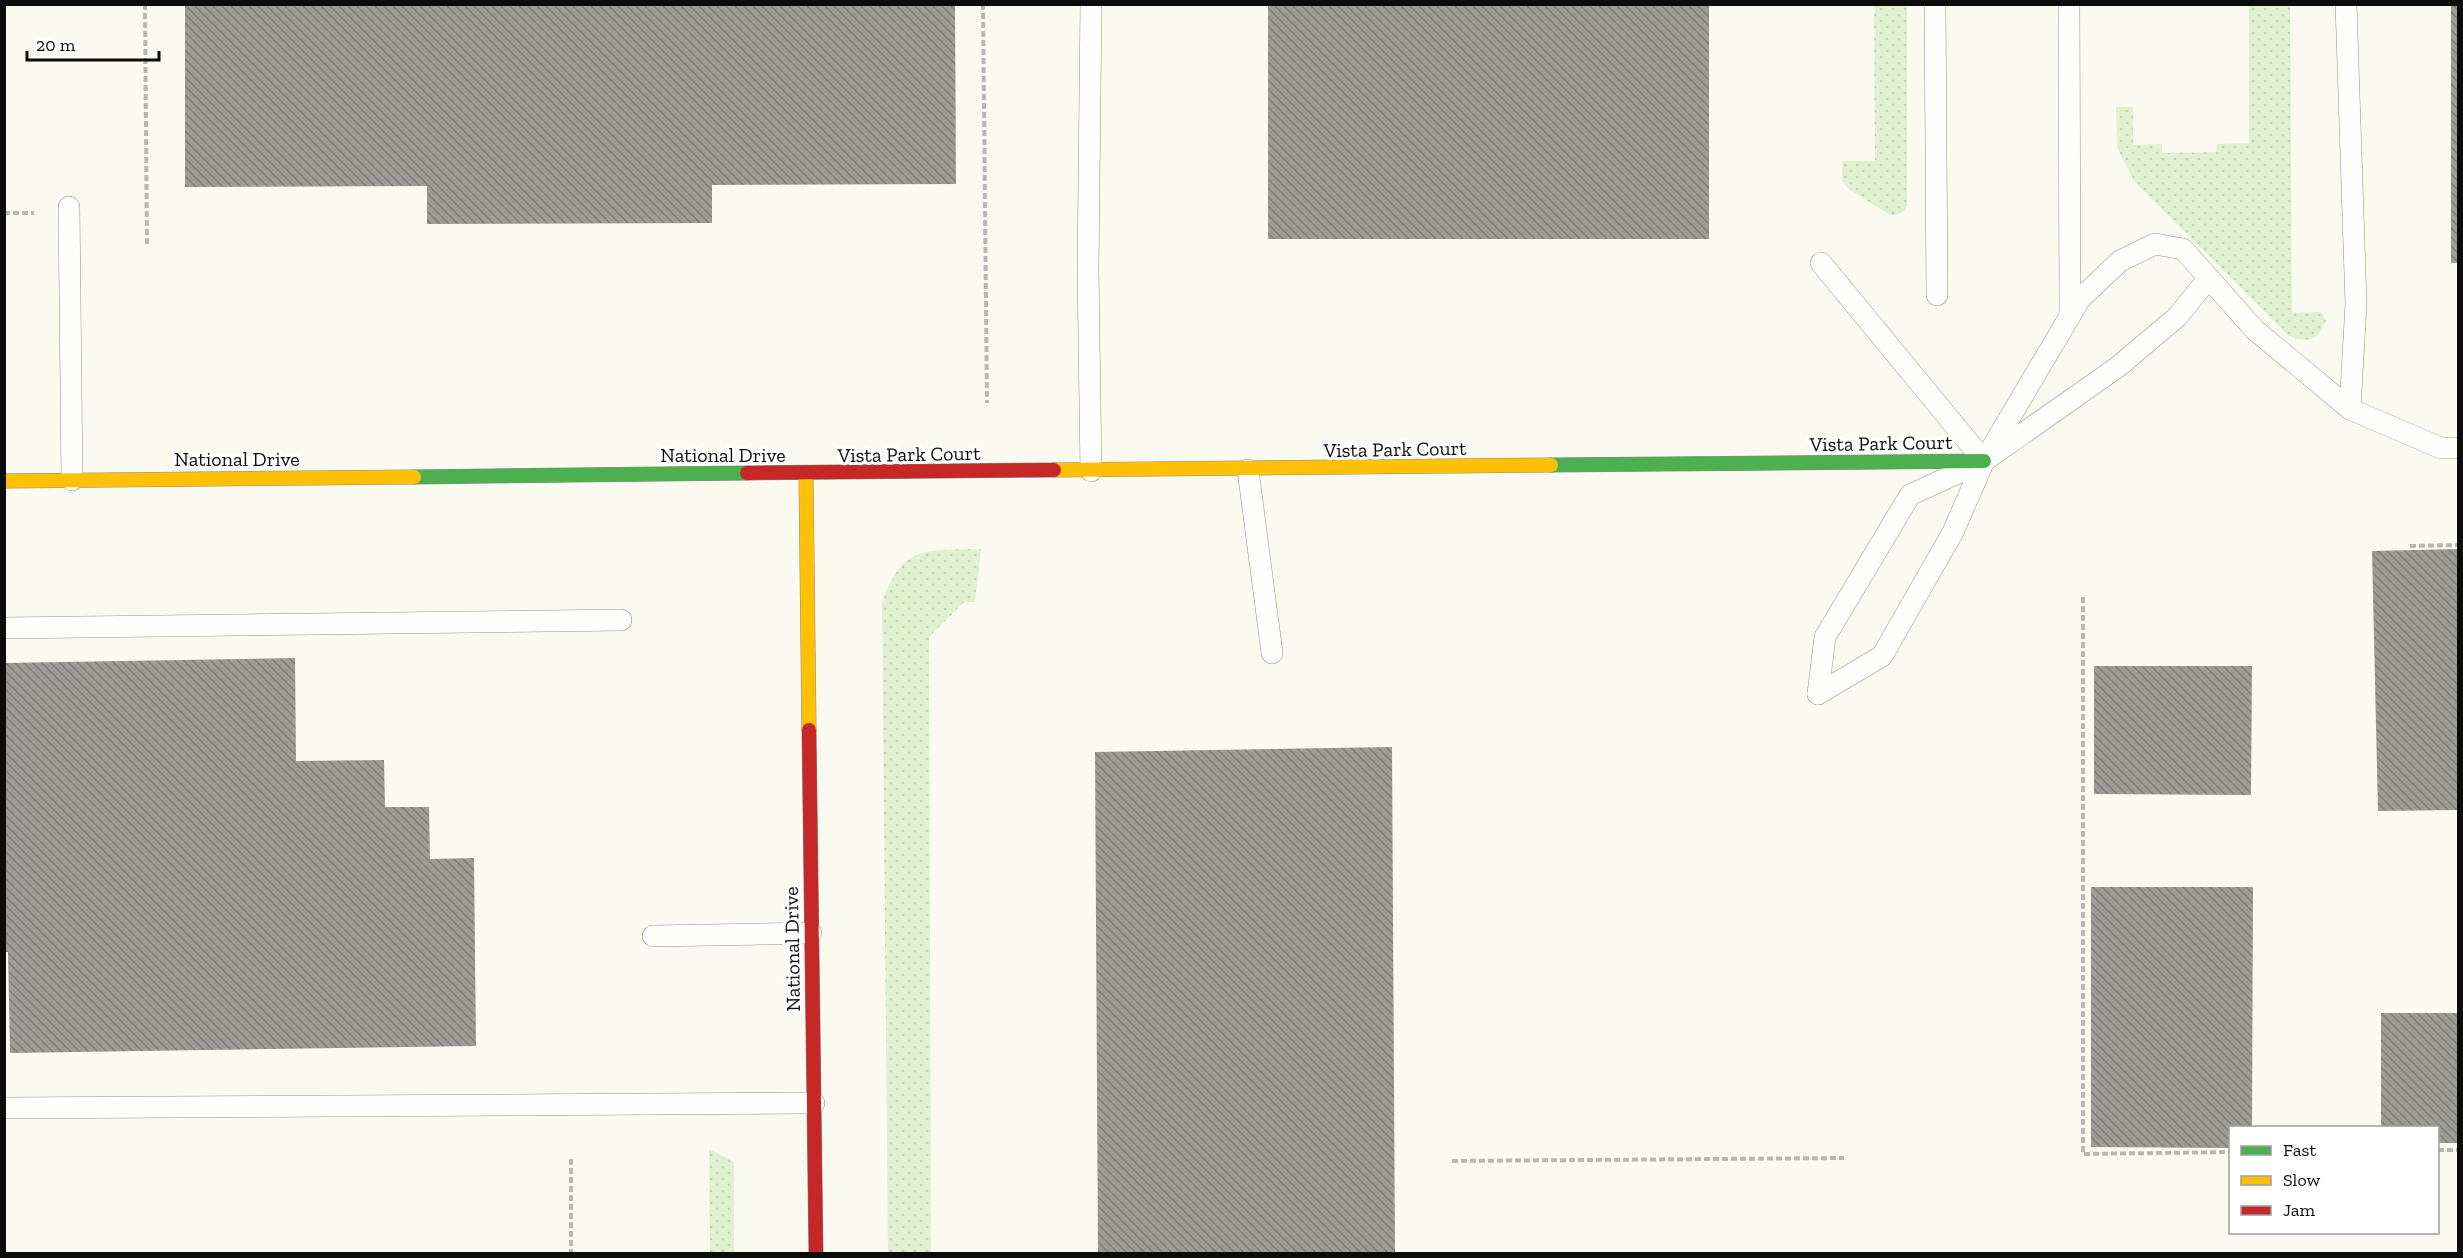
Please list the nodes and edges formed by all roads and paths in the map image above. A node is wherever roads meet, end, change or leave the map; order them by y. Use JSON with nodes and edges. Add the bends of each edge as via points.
{"nodes":[{"id":1,"x":144,"y":4,"type":"edge"},
{"id":2,"x":983,"y":4,"type":"edge"},
{"id":3,"x":1091,"y":4,"type":"edge"},
{"id":4,"x":1935,"y":4,"type":"edge"},
{"id":5,"x":2069,"y":4,"type":"edge"},
{"id":6,"x":2346,"y":4,"type":"edge"},
{"id":7,"x":69,"y":207,"type":"dead end"},
{"id":8,"x":4,"y":213,"type":"edge"},
{"id":9,"x":34,"y":213,"type":"dead end"},
{"id":10,"x":147,"y":245,"type":"dead end"},
{"id":11,"x":1821,"y":263,"type":"dead end"},
{"id":12,"x":2208,"y":279,"type":"junction"},
{"id":13,"x":1937,"y":295,"type":"dead end"},
{"id":14,"x":2070,"y":317,"type":"junction"},
{"id":15,"x":987,"y":403,"type":"dead end"},
{"id":16,"x":2350,"y":409,"type":"junction"},
{"id":17,"x":2458,"y":448,"type":"edge"},
{"id":18,"x":1984,"y":461,"type":"junction"},
{"id":19,"x":1248,"y":470,"type":"junction"},
{"id":20,"x":1090,"y":471,"type":"junction"},
{"id":21,"x":806,"y":474,"type":"junction"},
{"id":22,"x":72,"y":480,"type":"junction"},
{"id":23,"x":4,"y":481,"type":"edge"},
{"id":24,"x":2458,"y":545,"type":"edge"},
{"id":25,"x":2410,"y":546,"type":"dead end"},
{"id":26,"x":2083,"y":597,"type":"dead end"},
{"id":27,"x":621,"y":620,"type":"dead end"},
{"id":28,"x":4,"y":628,"type":"edge"},
{"id":29,"x":1272,"y":653,"type":"dead end"},
{"id":30,"x":811,"y":933,"type":"junction"},
{"id":31,"x":653,"y":936,"type":"dead end"},
{"id":32,"x":814,"y":1103,"type":"junction"},
{"id":33,"x":4,"y":1107,"type":"edge"},
{"id":34,"x":2439,"y":1150,"type":"edge"},
{"id":35,"x":2458,"y":1150,"type":"edge"},
{"id":36,"x":2229,"y":1152,"type":"edge"},
{"id":37,"x":1844,"y":1158,"type":"dead end"},
{"id":38,"x":571,"y":1159,"type":"dead end"},
{"id":39,"x":1452,"y":1161,"type":"dead end"},
{"id":40,"x":572,"y":1254,"type":"edge"},
{"id":41,"x":816,"y":1254,"type":"edge"}],
"edges":[{"from":1,"to":10,"type":"path"},
{"from":2,"to":15,"type":"path"},
{"from":3,"to":20,"type":"lane"},
{"from":4,"to":13,"type":"lane"},
{"from":5,"to":14,"type":"lane"},
{"from":6,"to":16,"type":"lane","via":[[2356,304]]},
{"from":7,"to":22,"type":"lane"},
{"from":8,"to":9,"type":"path"},
{"from":11,"to":18,"type":"lane"},
{"from":12,"to":14,"type":"lane","via":[[2183,249],[2155,244],[2120,261],[2080,299]]},
{"from":12,"to":16,"type":"lane","via":[[2255,330]]},
{"from":12,"to":18,"type":"lane","via":[[2177,317],[2131,357]]},
{"from":14,"to":18,"type":"lane"},
{"from":16,"to":17,"type":"lane","via":[[2441,448]]},
{"from":18,"to":18,"type":"lane","via":[[1910,495],[1825,637],[1818,694],[1882,656],[1953,532]]},
{"from":18,"to":19,"type":"street","name":"Vista Park Court"},
{"from":19,"to":20,"type":"street","name":"Vista Park Court"},
{"from":19,"to":29,"type":"lane"},
{"from":20,"to":21,"type":"street","name":"Vista Park Court"},
{"from":21,"to":22,"type":"street","name":"National Drive"},
{"from":21,"to":30,"type":"street","name":"National Drive"},
{"from":22,"to":23,"type":"street","name":"National Drive"},
{"from":24,"to":25,"type":"path"},
{"from":26,"to":36,"type":"path","via":[[2083,1154]]},
{"from":27,"to":28,"type":"lane"},
{"from":30,"to":31,"type":"lane"},
{"from":30,"to":32,"type":"street","name":"National Drive"},
{"from":32,"to":33,"type":"lane"},
{"from":32,"to":41,"type":"street","name":"National Drive"},
{"from":34,"to":35,"type":"path"},
{"from":37,"to":39,"type":"path"},
{"from":38,"to":40,"type":"path"}]}
